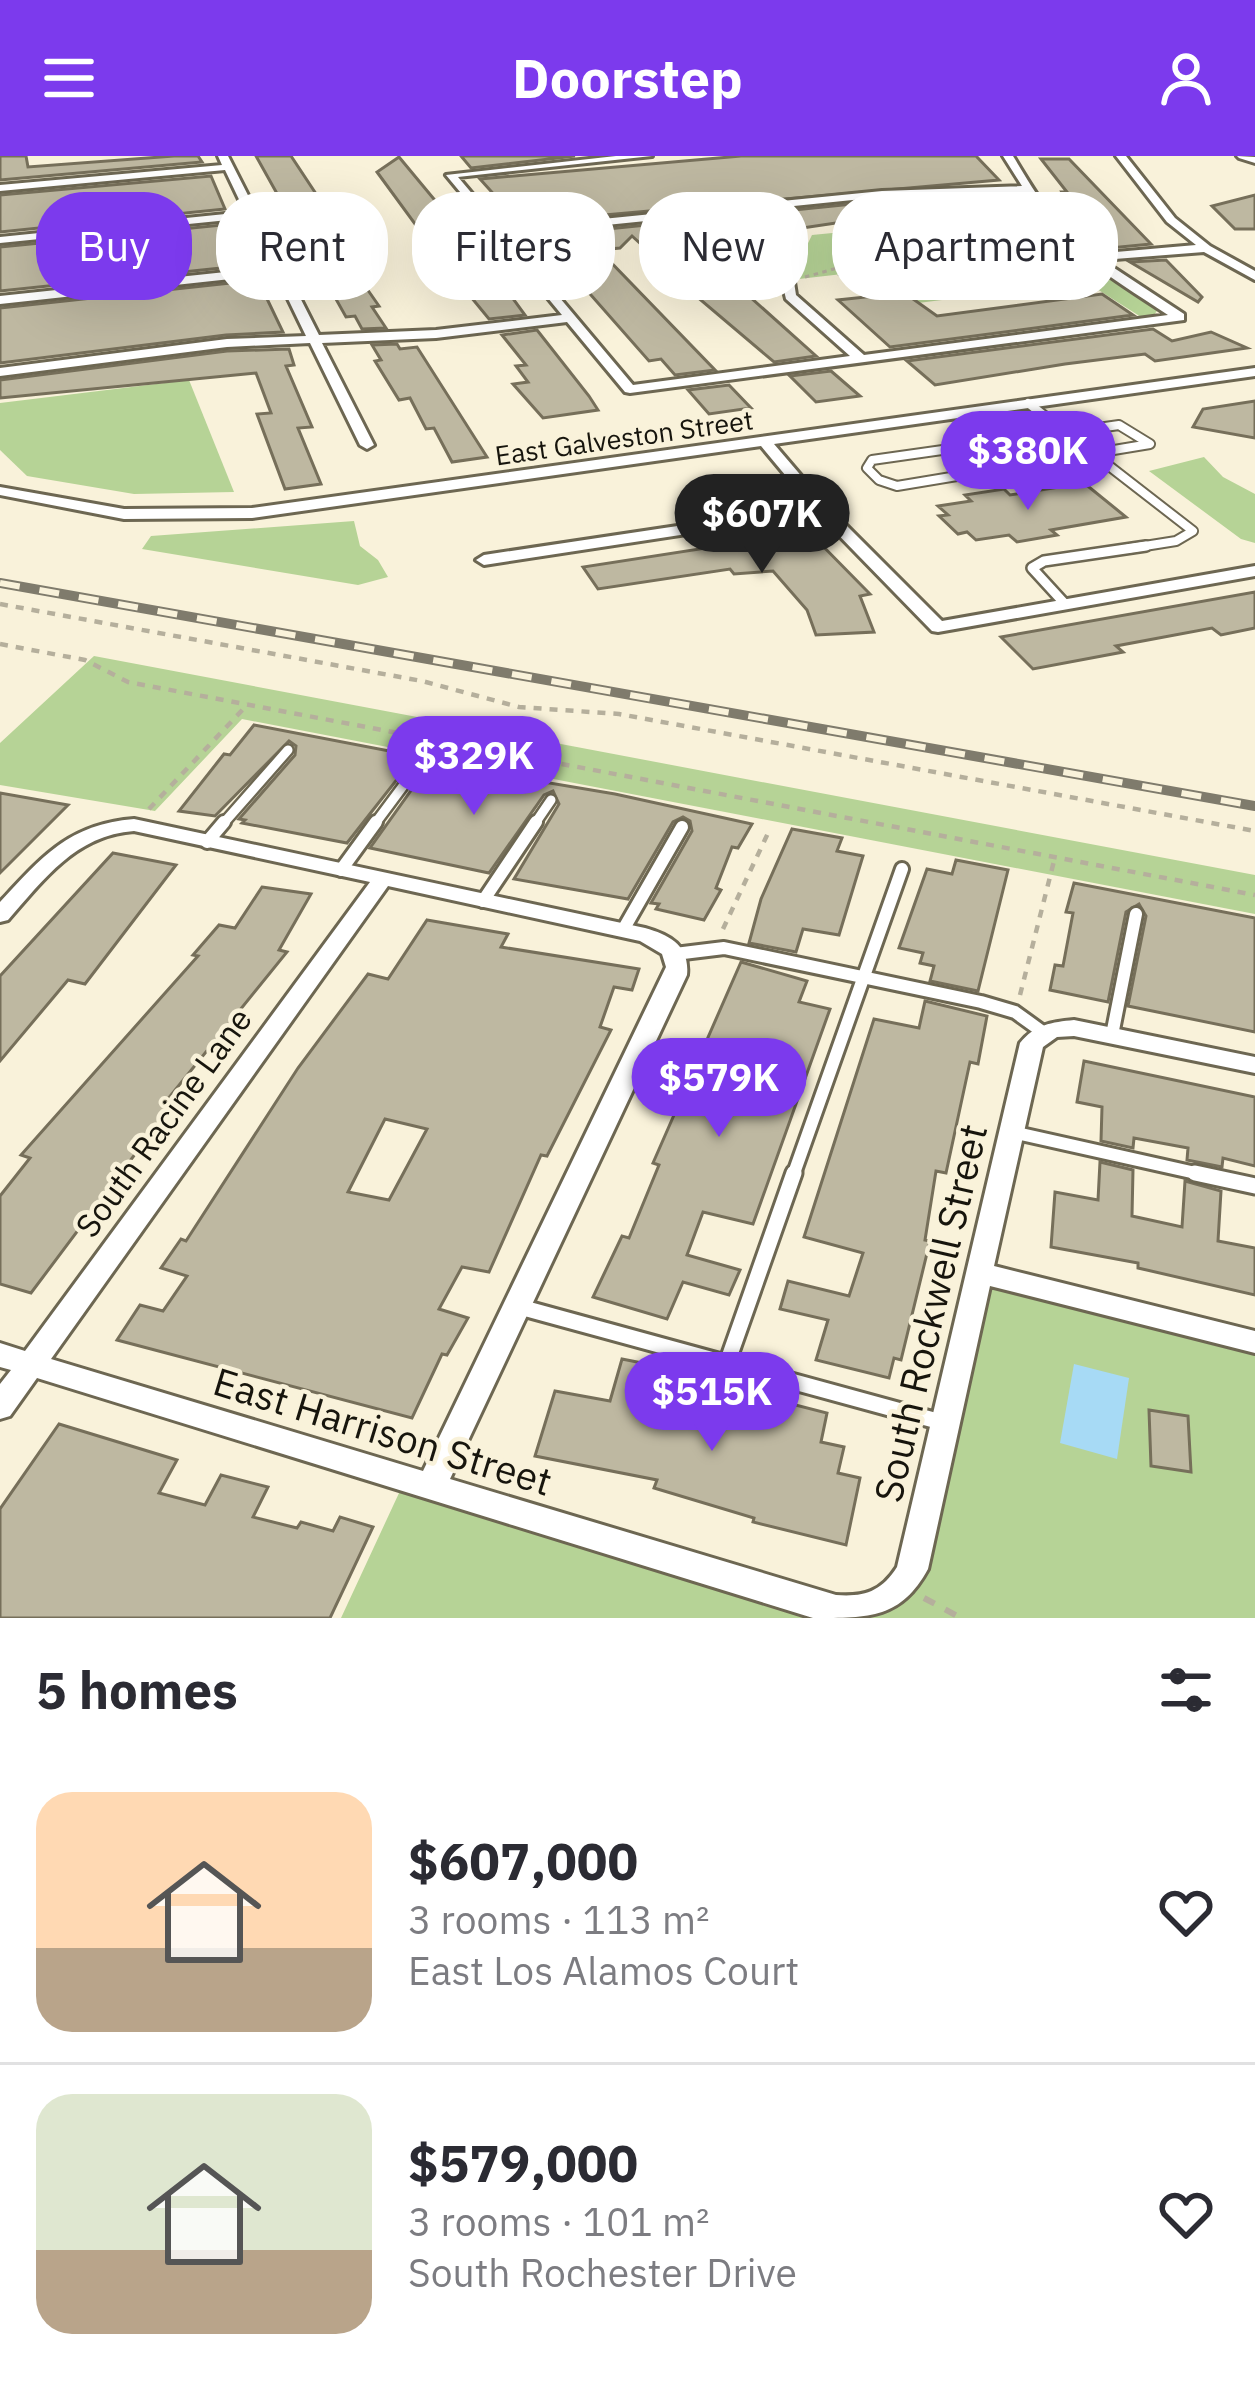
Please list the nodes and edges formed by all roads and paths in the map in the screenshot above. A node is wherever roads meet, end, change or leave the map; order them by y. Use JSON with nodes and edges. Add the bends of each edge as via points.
{"nodes":[{"id":1,"x":646,"y":156,"type":"edge"},
{"id":2,"x":1008,"y":156,"type":"edge"},
{"id":3,"x":1120,"y":156,"type":"edge"},
{"id":4,"x":226,"y":161,"type":"edge"},
{"id":5,"x":0,"y":188,"type":"edge"},
{"id":6,"x":1031,"y":189,"type":"junction"},
{"id":7,"x":242,"y":192,"type":"edge"},
{"id":8,"x":465,"y":192,"type":"edge"},
{"id":9,"x":1033,"y":192,"type":"edge"},
{"id":10,"x":216,"y":218,"type":"edge"},
{"id":11,"x":615,"y":221,"type":"edge"},
{"id":12,"x":0,"y":240,"type":"edge"},
{"id":13,"x":1206,"y":248,"type":"junction"},
{"id":14,"x":1118,"y":256,"type":"edge"},
{"id":15,"x":832,"y":269,"type":"edge"},
{"id":16,"x":815,"y":274,"type":"dead end"},
{"id":17,"x":1255,"y":276,"type":"edge"},
{"id":18,"x":216,"y":277,"type":"edge"},
{"id":19,"x":1118,"y":277,"type":"edge"},
{"id":20,"x":0,"y":300,"type":"edge"},
{"id":21,"x":296,"y":300,"type":"edge"},
{"id":22,"x":552,"y":300,"type":"edge"},
{"id":23,"x":795,"y":300,"type":"edge"},
{"id":24,"x":567,"y":318,"type":"junction"},
{"id":25,"x":316,"y":340,"type":"junction"},
{"id":26,"x":861,"y":359,"type":"junction"},
{"id":27,"x":0,"y":372,"type":"edge"},
{"id":28,"x":1255,"y":372,"type":"edge"},
{"id":29,"x":1028,"y":403,"type":"junction"},
{"id":30,"x":1067,"y":432,"type":"junction"},
{"id":31,"x":765,"y":442,"type":"junction"},
{"id":32,"x":367,"y":445,"type":"dead end"},
{"id":33,"x":1096,"y":454,"type":"junction"},
{"id":34,"x":0,"y":491,"type":"edge"},
{"id":35,"x":822,"y":509,"type":"junction"},
{"id":36,"x":484,"y":560,"type":"dead end"},
{"id":37,"x":1255,"y":571,"type":"edge"},
{"id":38,"x":0,"y":604,"type":"edge"},
{"id":39,"x":1066,"y":604,"type":"junction"},
{"id":40,"x":0,"y":644,"type":"edge"},
{"id":41,"x":248,"y":704,"type":"junction"},
{"id":42,"x":288,"y":750,"type":"dead end"},
{"id":43,"x":409,"y":778,"type":"dead end"},
{"id":44,"x":551,"y":800,"type":"dead end"},
{"id":45,"x":134,"y":825,"type":"junction"},
{"id":46,"x":682,"y":827,"type":"dead end"},
{"id":47,"x":769,"y":831,"type":"dead end"},
{"id":48,"x":1255,"y":831,"type":"edge"},
{"id":49,"x":207,"y":842,"type":"junction"},
{"id":50,"x":1055,"y":857,"type":"junction"},
{"id":51,"x":902,"y":869,"type":"dead end"},
{"id":52,"x":341,"y":870,"type":"junction"},
{"id":53,"x":383,"y":880,"type":"junction"},
{"id":54,"x":1255,"y":895,"type":"edge"},
{"id":55,"x":483,"y":901,"type":"junction"},
{"id":56,"x":1136,"y":914,"type":"dead end"},
{"id":57,"x":0,"y":915,"type":"edge"},
{"id":58,"x":623,"y":930,"type":"junction"},
{"id":59,"x":714,"y":947,"type":"junction"},
{"id":60,"x":674,"y":951,"type":"junction"},
{"id":61,"x":865,"y":977,"type":"junction"},
{"id":62,"x":1015,"y":1012,"type":"junction"},
{"id":63,"x":1044,"y":1033,"type":"junction"},
{"id":64,"x":1112,"y":1035,"type":"junction"},
{"id":65,"x":1255,"y":1065,"type":"edge"},
{"id":66,"x":1010,"y":1132,"type":"junction"},
{"id":67,"x":1255,"y":1186,"type":"edge"},
{"id":68,"x":979,"y":1273,"type":"junction"},
{"id":69,"x":517,"y":1306,"type":"junction"},
{"id":70,"x":1255,"y":1342,"type":"edge"},
{"id":71,"x":0,"y":1355,"type":"edge"},
{"id":72,"x":727,"y":1363,"type":"junction"},
{"id":73,"x":31,"y":1364,"type":"junction"},
{"id":74,"x":0,"y":1407,"type":"edge"},
{"id":75,"x":945,"y":1423,"type":"junction"},
{"id":76,"x":431,"y":1486,"type":"junction"},
{"id":77,"x":893,"y":1596,"type":"junction"},
{"id":78,"x":961,"y":1618,"type":"edge"}],
"edges":[{"from":1,"to":8,"type":"street","via":[[451,175]]},
{"from":2,"to":6,"type":"street"},
{"from":3,"to":13,"type":"street","via":[[1171,220]]},
{"from":4,"to":5,"type":"street"},
{"from":4,"to":7,"type":"street"},
{"from":6,"to":9,"type":"street"},
{"from":6,"to":11,"type":"street","via":[[882,194]]},
{"from":10,"to":12,"type":"street"},
{"from":13,"to":14,"type":"street"},
{"from":13,"to":17,"type":"street"},
{"from":15,"to":16,"type":"path"},
{"from":18,"to":20,"type":"street"},
{"from":19,"to":26,"type":"street","via":[[1180,317]]},
{"from":21,"to":25,"type":"street"},
{"from":22,"to":24,"type":"street"},
{"from":23,"to":26,"type":"street"},
{"from":24,"to":25,"type":"street"},
{"from":24,"to":26,"type":"street","via":[[630,388]]},
{"from":25,"to":27,"type":"street"},
{"from":25,"to":32,"type":"street"},
{"from":28,"to":29,"type":"street","name":"East Galveston Street"},
{"from":29,"to":30,"type":"lane"},
{"from":29,"to":31,"type":"street","name":"East Galveston Street"},
{"from":30,"to":33,"type":"lane"},
{"from":30,"to":33,"type":"lane","via":[[1119,424],[1150,444]]},
{"from":30,"to":33,"type":"lane","via":[[872,460],[867,468],[897,486]]},
{"from":31,"to":34,"type":"street","name":"East Galveston Street","via":[[252,513],[124,514]]},
{"from":31,"to":35,"type":"street"},
{"from":33,"to":39,"type":"lane","via":[[1193,531],[1032,568]]},
{"from":35,"to":36,"type":"street"},
{"from":35,"to":39,"type":"street","via":[[938,627]]},
{"from":37,"to":39,"type":"street"},
{"from":38,"to":48,"type":"path","via":[[519,706],[619,714]]},
{"from":40,"to":41,"type":"path","via":[[85,660],[128,682]]},
{"from":41,"to":45,"type":"path"},
{"from":41,"to":50,"type":"path"},
{"from":42,"to":49,"type":"lane"},
{"from":43,"to":52,"type":"lane"},
{"from":44,"to":55,"type":"lane"},
{"from":45,"to":49,"type":"street"},
{"from":45,"to":57,"type":"street","via":[[99,827],[71,842]]},
{"from":46,"to":58,"type":"lane"},
{"from":47,"to":59,"type":"path"},
{"from":49,"to":52,"type":"street"},
{"from":50,"to":54,"type":"path"},
{"from":50,"to":62,"type":"path"},
{"from":51,"to":61,"type":"lane"},
{"from":52,"to":53,"type":"street"},
{"from":53,"to":55,"type":"street"},
{"from":53,"to":73,"type":"street","name":"South Racine Lane"},
{"from":55,"to":58,"type":"street"},
{"from":56,"to":64,"type":"lane"},
{"from":58,"to":60,"type":"street"},
{"from":59,"to":60,"type":"lane"},
{"from":59,"to":61,"type":"lane"},
{"from":60,"to":69,"type":"street","via":[[676,974]]},
{"from":61,"to":62,"type":"lane"},
{"from":61,"to":72,"type":"lane"},
{"from":62,"to":63,"type":"lane"},
{"from":63,"to":64,"type":"street"},
{"from":63,"to":66,"type":"street","name":"South Rockwell Street","via":[[1031,1046]]},
{"from":64,"to":65,"type":"street"},
{"from":66,"to":67,"type":"lane"},
{"from":66,"to":68,"type":"street","name":"South Rockwell Street"},
{"from":68,"to":70,"type":"street"},
{"from":68,"to":75,"type":"street","name":"South Rockwell Street"},
{"from":69,"to":72,"type":"lane"},
{"from":69,"to":76,"type":"street"},
{"from":71,"to":73,"type":"street","name":"East Harrison Street"},
{"from":72,"to":75,"type":"lane"},
{"from":73,"to":74,"type":"street","name":"South Racine Lane"},
{"from":73,"to":76,"type":"street","name":"East Harrison Street"},
{"from":75,"to":77,"type":"street","name":"South Rockwell Street","via":[[912,1569]]},
{"from":76,"to":77,"type":"street","name":"East Harrison Street","via":[[836,1610],[860,1611]]},
{"from":77,"to":78,"type":"path"}]}
